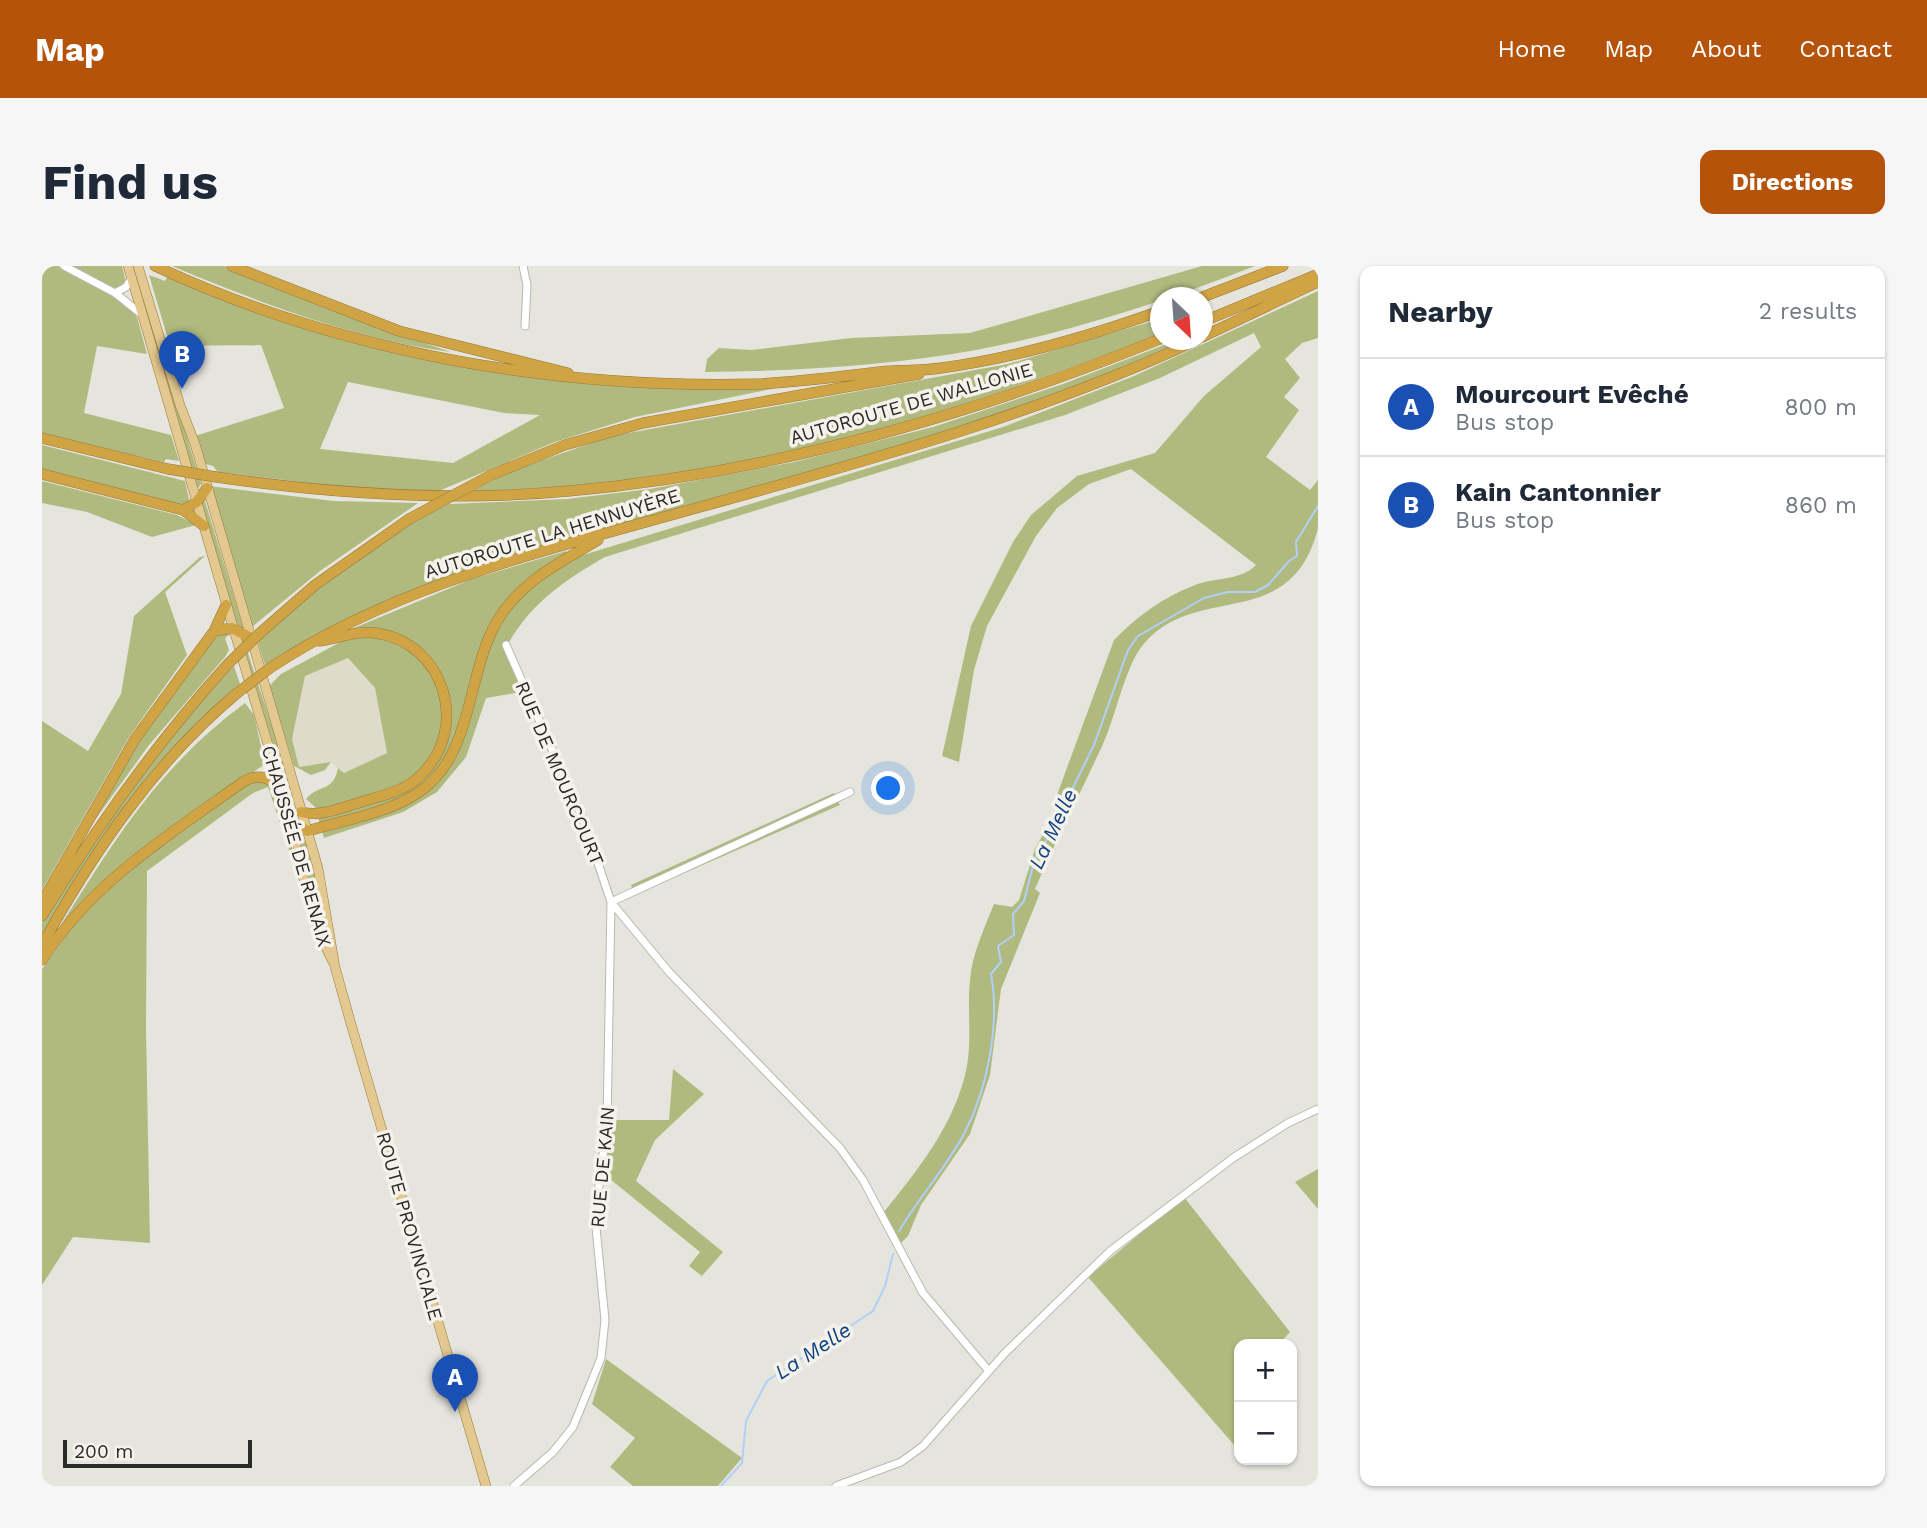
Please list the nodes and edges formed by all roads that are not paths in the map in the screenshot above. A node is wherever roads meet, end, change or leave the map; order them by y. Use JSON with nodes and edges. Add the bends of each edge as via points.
{"nodes":[{"id":1,"x":64,"y":266,"type":"edge"},
{"id":2,"x":128,"y":266,"type":"edge"},
{"id":3,"x":138,"y":266,"type":"edge"},
{"id":4,"x":232,"y":266,"type":"edge"},
{"id":5,"x":523,"y":266,"type":"edge"},
{"id":6,"x":1283,"y":266,"type":"edge"},
{"id":7,"x":159,"y":267,"type":"edge"},
{"id":8,"x":1318,"y":274,"type":"edge"},
{"id":9,"x":132,"y":278,"type":"junction"},
{"id":10,"x":1318,"y":282,"type":"edge"},
{"id":11,"x":115,"y":293,"type":"junction"},
{"id":12,"x":1213,"y":293,"type":"edge"},
{"id":13,"x":1150,"y":315,"type":"edge"},
{"id":14,"x":142,"y":316,"type":"junction"},
{"id":15,"x":1213,"y":317,"type":"edge"},
{"id":16,"x":525,"y":326,"type":"dead end"},
{"id":17,"x":1213,"y":332,"type":"edge"},
{"id":18,"x":1150,"y":343,"type":"edge"},
{"id":19,"x":1174,"y":350,"type":"edge"},
{"id":20,"x":940,"y":368,"type":"junction"},
{"id":21,"x":582,"y":379,"type":"junction"},
{"id":22,"x":42,"y":438,"type":"edge"},
{"id":23,"x":42,"y":474,"type":"edge"},
{"id":24,"x":207,"y":488,"type":"junction"},
{"id":25,"x":197,"y":502,"type":"junction"},
{"id":26,"x":183,"y":510,"type":"junction"},
{"id":27,"x":204,"y":526,"type":"junction"},
{"id":28,"x":610,"y":532,"type":"junction"},
{"id":29,"x":226,"y":605,"type":"junction"},
{"id":30,"x":232,"y":628,"type":"junction"},
{"id":31,"x":214,"y":631,"type":"junction"},
{"id":32,"x":255,"y":635,"type":"junction"},
{"id":33,"x":311,"y":642,"type":"junction"},
{"id":34,"x":506,"y":645,"type":"dead end"},
{"id":35,"x":281,"y":788,"type":"junction"},
{"id":36,"x":850,"y":792,"type":"dead end"},
{"id":37,"x":301,"y":812,"type":"junction"},
{"id":38,"x":291,"y":820,"type":"junction"},
{"id":39,"x":307,"y":831,"type":"junction"},
{"id":40,"x":42,"y":902,"type":"edge"},
{"id":41,"x":611,"y":902,"type":"junction"},
{"id":42,"x":42,"y":916,"type":"edge"},
{"id":43,"x":42,"y":944,"type":"edge"},
{"id":44,"x":42,"y":960,"type":"edge"},
{"id":45,"x":335,"y":967,"type":"junction"},
{"id":46,"x":1318,"y":1109,"type":"edge"},
{"id":47,"x":989,"y":1370,"type":"junction"},
{"id":48,"x":486,"y":1486,"type":"edge"},
{"id":49,"x":514,"y":1486,"type":"edge"},
{"id":50,"x":836,"y":1486,"type":"edge"}],
"edges":[{"from":1,"to":11,"type":"street"},
{"from":2,"to":9,"type":"main road","name":"CHAUSSÉE DE RENAIX"},
{"from":3,"to":24,"type":"main road","name":"CHAUSSÉE DE RENAIX"},
{"from":4,"to":21,"type":"highway","via":[[399,331]]},
{"from":5,"to":16,"type":"street"},
{"from":6,"to":12,"type":"highway"},
{"from":7,"to":21,"type":"highway","name":"AUTOROUTE DE WALLONIE","via":[[286,317],[367,341],[474,364]]},
{"from":8,"to":15,"type":"highway"},
{"from":9,"to":11,"type":"street"},
{"from":9,"to":14,"type":"main road","name":"CHAUSSÉE DE RENAIX"},
{"from":10,"to":17,"type":"highway"},
{"from":11,"to":14,"type":"street"},
{"from":13,"to":20,"type":"highway","name":"AUTOROUTE DE WALLONIE","via":[[1060,342]]},
{"from":14,"to":25,"type":"main road","name":"CHAUSSÉE DE RENAIX"},
{"from":18,"to":22,"type":"highway","name":"AUTOROUTE DE WALLONIE","bridge":true,"via":[[921,422],[777,459],[568,491],[472,496],[339,493],[168,469]]},
{"from":19,"to":28,"type":"highway","name":"AUTOROUTE LA HENNUYÈRE","via":[[969,430]]},
{"from":20,"to":21,"type":"highway","name":"AUTOROUTE DE WALLONIE","via":[[757,384]]},
{"from":20,"to":32,"type":"highway","bridge":true,"via":[[891,381],[643,423],[565,445],[491,475],[409,519],[315,584]]},
{"from":23,"to":26,"type":"highway"},
{"from":24,"to":25,"type":"highway"},
{"from":24,"to":32,"type":"main road","name":"CHAUSSÉE DE RENAIX"},
{"from":25,"to":26,"type":"highway"},
{"from":25,"to":27,"type":"main road","name":"CHAUSSÉE DE RENAIX"},
{"from":26,"to":27,"type":"highway"},
{"from":27,"to":29,"type":"main road","name":"CHAUSSÉE DE RENAIX"},
{"from":28,"to":33,"type":"highway","name":"AUTOROUTE LA HENNUYÈRE","via":[[422,590]]},
{"from":28,"to":39,"type":"highway","via":[[550,566],[510,602],[486,642],[460,734],[437,776],[424,789],[397,804]]},
{"from":29,"to":30,"type":"main road","name":"CHAUSSÉE DE RENAIX"},
{"from":29,"to":31,"type":"highway"},
{"from":30,"to":31,"type":"highway"},
{"from":30,"to":32,"type":"highway"},
{"from":30,"to":35,"type":"main road","name":"CHAUSSÉE DE RENAIX"},
{"from":31,"to":40,"type":"highway","via":[[135,739]]},
{"from":32,"to":37,"type":"main road","name":"CHAUSSÉE DE RENAIX"},
{"from":32,"to":42,"type":"highway","bridge":true,"via":[[149,755]]},
{"from":33,"to":37,"type":"highway","via":[[359,632],[404,641],[434,670],[448,710],[443,743],[433,763],[408,785],[320,814]]},
{"from":33,"to":43,"type":"highway","name":"AUTOROUTE LA HENNUYÈRE","bridge":true,"via":[[236,694],[151,778]]},
{"from":34,"to":41,"type":"street","name":"RUE DE MOURCOURT","via":[[585,824]]},
{"from":35,"to":38,"type":"main road","name":"CHAUSSÉE DE RENAIX"},
{"from":35,"to":44,"type":"highway","via":[[257,776],[221,797],[106,883],[73,917]]},
{"from":36,"to":41,"type":"street"},
{"from":37,"to":39,"type":"main road","name":"CHAUSSÉE DE RENAIX"},
{"from":38,"to":39,"type":"highway"},
{"from":38,"to":45,"type":"main road","name":"CHAUSSÉE DE RENAIX","via":[[319,929]]},
{"from":39,"to":45,"type":"main road","name":"CHAUSSÉE DE RENAIX","via":[[323,887]]},
{"from":41,"to":47,"type":"street","via":[[669,972],[840,1148],[863,1180],[923,1293]]},
{"from":41,"to":49,"type":"street","name":"RUE DE KAIN","via":[[607,1123],[595,1217],[606,1320],[601,1357],[573,1427]]},
{"from":45,"to":48,"type":"main road","name":"ROUTE PROVINCIALE"},
{"from":46,"to":47,"type":"street","via":[[1233,1158],[1153,1217],[1060,1297]]},
{"from":47,"to":50,"type":"street","via":[[923,1446],[901,1462]]}]}
